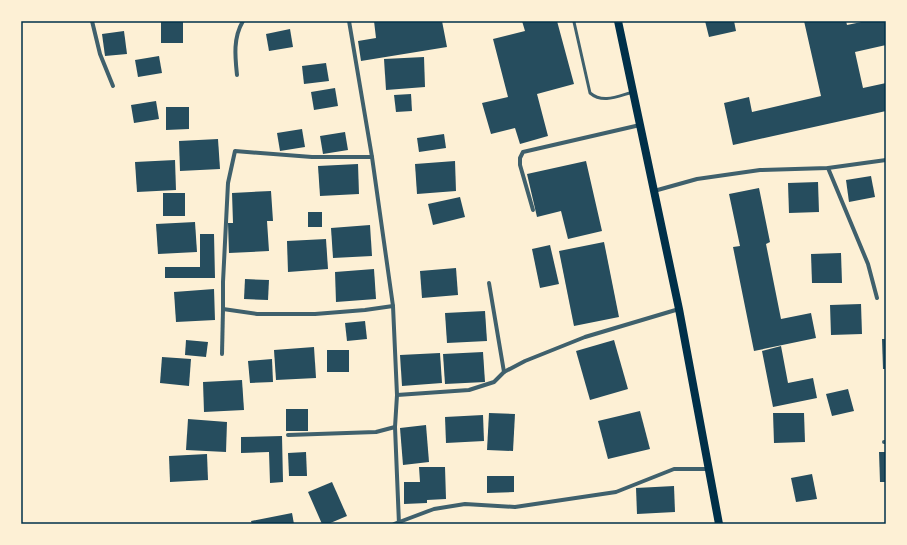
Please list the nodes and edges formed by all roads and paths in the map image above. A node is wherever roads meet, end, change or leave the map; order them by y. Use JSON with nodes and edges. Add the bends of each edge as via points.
{"nodes":[{"id":1,"x":92,"y":21,"type":"edge"},
{"id":2,"x":243,"y":21,"type":"edge"},
{"id":3,"x":349,"y":21,"type":"edge"},
{"id":4,"x":575,"y":21,"type":"edge"},
{"id":5,"x":618,"y":21,"type":"edge"},
{"id":6,"x":237,"y":75,"type":"dead end"},
{"id":7,"x":113,"y":86,"type":"dead end"},
{"id":8,"x":634,"y":92,"type":"junction"},
{"id":9,"x":640,"y":125,"type":"junction"},
{"id":10,"x":372,"y":157,"type":"junction"},
{"id":11,"x":886,"y":160,"type":"edge"},
{"id":12,"x":828,"y":168,"type":"junction"},
{"id":13,"x":654,"y":191,"type":"junction"},
{"id":14,"x":533,"y":210,"type":"dead end"},
{"id":15,"x":489,"y":282,"type":"dead end"},
{"id":16,"x":877,"y":298,"type":"dead end"},
{"id":17,"x":393,"y":306,"type":"junction"},
{"id":18,"x":223,"y":309,"type":"junction"},
{"id":19,"x":679,"y":309,"type":"junction"},
{"id":20,"x":222,"y":354,"type":"dead end"},
{"id":21,"x":504,"y":372,"type":"junction"},
{"id":22,"x":397,"y":395,"type":"junction"},
{"id":23,"x":396,"y":427,"type":"junction"},
{"id":24,"x":288,"y":434,"type":"dead end"},
{"id":25,"x":709,"y":469,"type":"junction"},
{"id":26,"x":397,"y":523,"type":"edge"},
{"id":27,"x":719,"y":524,"type":"edge"}],
"edges":[{"from":1,"to":7,"type":"street","via":[[100,54]]},
{"from":2,"to":6,"type":"street","via":[[235,50]]},
{"from":3,"to":10,"type":"street"},
{"from":4,"to":8,"type":"lane","via":[[590,93],[603,100]]},
{"from":5,"to":8,"type":"main road"},
{"from":8,"to":9,"type":"main road"},
{"from":9,"to":13,"type":"main road"},
{"from":9,"to":14,"type":"street","via":[[523,152],[520,165]]},
{"from":10,"to":17,"type":"street"},
{"from":10,"to":18,"type":"street","via":[[312,157],[235,151],[228,182]]},
{"from":11,"to":12,"type":"street"},
{"from":12,"to":13,"type":"street","via":[[760,170],[697,179]]},
{"from":12,"to":16,"type":"street","via":[[868,264]]},
{"from":13,"to":19,"type":"main road"},
{"from":15,"to":21,"type":"street"},
{"from":17,"to":18,"type":"street","via":[[315,314],[258,314]]},
{"from":17,"to":22,"type":"street"},
{"from":18,"to":20,"type":"street"},
{"from":19,"to":21,"type":"street","via":[[585,337]]},
{"from":19,"to":25,"type":"main road"},
{"from":21,"to":22,"type":"street","via":[[494,382],[469,390]]},
{"from":22,"to":23,"type":"street"},
{"from":23,"to":24,"type":"street","via":[[376,432]]},
{"from":23,"to":26,"type":"street"},
{"from":25,"to":26,"type":"street","via":[[674,469],[616,492],[515,507],[465,504],[434,509]]},
{"from":25,"to":27,"type":"main road"}]}
